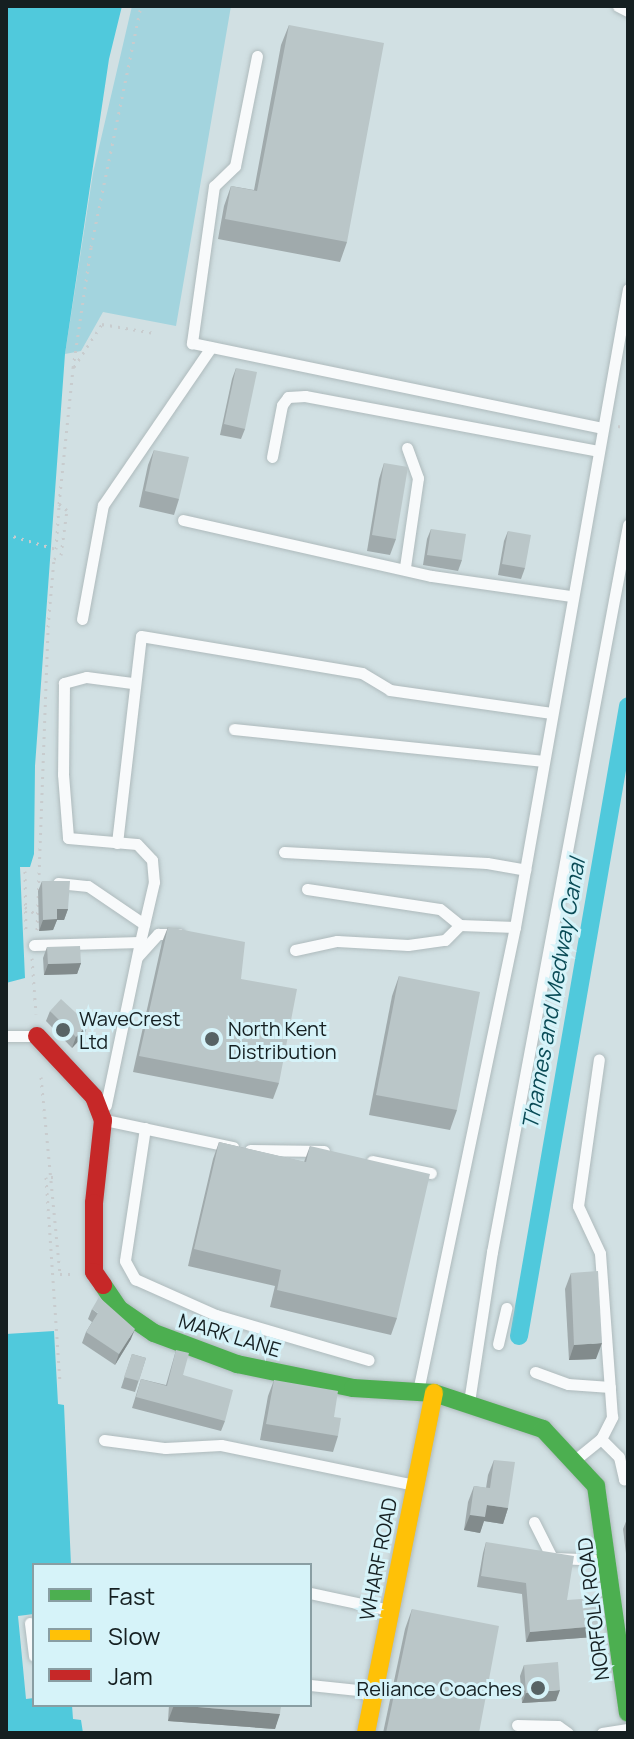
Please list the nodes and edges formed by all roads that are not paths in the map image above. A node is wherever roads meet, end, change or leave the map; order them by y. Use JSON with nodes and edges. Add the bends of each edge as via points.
{"nodes":[{"id":1,"x":618,"y":6,"type":"edge"},
{"id":2,"x":628,"y":11,"type":"edge"},
{"id":3,"x":257,"y":56,"type":"dead end"},
{"id":4,"x":628,"y":289,"type":"edge"},
{"id":5,"x":211,"y":347,"type":"junction"},
{"id":6,"x":601,"y":428,"type":"junction"},
{"id":7,"x":407,"y":448,"type":"dead end"},
{"id":8,"x":598,"y":451,"type":"junction"},
{"id":9,"x":272,"y":457,"type":"dead end"},
{"id":10,"x":183,"y":520,"type":"dead end"},
{"id":11,"x":628,"y":525,"type":"edge"},
{"id":12,"x":405,"y":567,"type":"junction"},
{"id":13,"x":570,"y":596,"type":"junction"},
{"id":14,"x":82,"y":619,"type":"dead end"},
{"id":15,"x":132,"y":683,"type":"junction"},
{"id":16,"x":551,"y":713,"type":"junction"},
{"id":17,"x":234,"y":729,"type":"dead end"},
{"id":18,"x":543,"y":761,"type":"junction"},
{"id":19,"x":117,"y":843,"type":"junction"},
{"id":20,"x":284,"y":852,"type":"dead end"},
{"id":21,"x":525,"y":870,"type":"junction"},
{"id":22,"x":41,"y":881,"type":"edge"},
{"id":23,"x":307,"y":889,"type":"dead end"},
{"id":24,"x":144,"y":924,"type":"junction"},
{"id":25,"x":460,"y":925,"type":"junction"},
{"id":26,"x":515,"y":927,"type":"junction"},
{"id":27,"x":189,"y":938,"type":"edge"},
{"id":28,"x":140,"y":942,"type":"junction"},
{"id":29,"x":34,"y":945,"type":"road end"},
{"id":30,"x":295,"y":950,"type":"dead end"},
{"id":31,"x":137,"y":956,"type":"junction"},
{"id":32,"x":6,"y":1036,"type":"edge"},
{"id":33,"x":37,"y":1036,"type":"joint"},
{"id":34,"x":599,"y":1059,"type":"dead end"},
{"id":35,"x":103,"y":1120,"type":"junction"},
{"id":36,"x":145,"y":1128,"type":"junction"},
{"id":37,"x":340,"y":1155,"type":"edge"},
{"id":38,"x":355,"y":1158,"type":"edge"},
{"id":39,"x":431,"y":1173,"type":"edge"},
{"id":40,"x":506,"y":1308,"type":"dead end"},
{"id":41,"x":498,"y":1344,"type":"dead end"},
{"id":42,"x":369,"y":1360,"type":"dead end"},
{"id":43,"x":535,"y":1372,"type":"dead end"},
{"id":44,"x":610,"y":1387,"type":"junction"},
{"id":45,"x":426,"y":1392,"type":"junction"},
{"id":46,"x":469,"y":1403,"type":"junction"},
{"id":47,"x":601,"y":1439,"type":"junction"},
{"id":48,"x":104,"y":1440,"type":"dead end"},
{"id":49,"x":576,"y":1459,"type":"junction"},
{"id":50,"x":628,"y":1479,"type":"edge"},
{"id":51,"x":415,"y":1485,"type":"junction"},
{"id":52,"x":534,"y":1522,"type":"dead end"},
{"id":53,"x":609,"y":1560,"type":"junction"},
{"id":54,"x":312,"y":1593,"type":"edge"},
{"id":55,"x":391,"y":1610,"type":"junction"},
{"id":56,"x":30,"y":1623,"type":"dead end"},
{"id":57,"x":32,"y":1640,"type":"edge"},
{"id":58,"x":312,"y":1685,"type":"edge"},
{"id":59,"x":373,"y":1698,"type":"junction"},
{"id":60,"x":628,"y":1713,"type":"edge"},
{"id":61,"x":517,"y":1725,"type":"dead end"},
{"id":62,"x":628,"y":1729,"type":"edge"},
{"id":63,"x":366,"y":1733,"type":"edge"},
{"id":64,"x":568,"y":1733,"type":"edge"},
{"id":65,"x":602,"y":1733,"type":"edge"}],
"edges":[{"from":1,"to":2,"type":"lane"},
{"from":3,"to":5,"type":"lane","via":[[235,166],[214,186],[199,277],[192,343]]},
{"from":4,"to":6,"type":"lane"},
{"from":5,"to":6,"type":"lane"},
{"from":5,"to":14,"type":"lane","via":[[103,505]]},
{"from":6,"to":8,"type":"lane"},
{"from":7,"to":12,"type":"lane","via":[[418,478]]},
{"from":8,"to":9,"type":"lane","via":[[305,396],[288,397],[282,405]]},
{"from":8,"to":13,"type":"lane"},
{"from":10,"to":12,"type":"lane"},
{"from":11,"to":46,"type":"lane","via":[[492,1252]]},
{"from":12,"to":13,"type":"lane","via":[[432,576]]},
{"from":13,"to":16,"type":"lane"},
{"from":15,"to":16,"type":"lane","via":[[141,636],[362,673],[390,690]]},
{"from":15,"to":19,"type":"lane"},
{"from":15,"to":19,"type":"lane","via":[[86,677],[64,683],[68,838]]},
{"from":16,"to":18,"type":"lane"},
{"from":17,"to":18,"type":"lane"},
{"from":18,"to":21,"type":"lane"},
{"from":19,"to":24,"type":"lane","via":[[137,844],[152,860],[154,882]]},
{"from":20,"to":21,"type":"lane","via":[[487,863]]},
{"from":21,"to":26,"type":"lane"},
{"from":22,"to":24,"type":"lane","via":[[88,886]]},
{"from":23,"to":25,"type":"lane","via":[[440,909]]},
{"from":24,"to":28,"type":"lane"},
{"from":25,"to":26,"type":"lane"},
{"from":25,"to":30,"type":"lane","via":[[445,940],[408,945],[337,941]]},
{"from":26,"to":45,"type":"lane"},
{"from":27,"to":31,"type":"lane","via":[[158,934]]},
{"from":28,"to":29,"type":"lane"},
{"from":28,"to":31,"type":"lane"},
{"from":31,"to":35,"type":"lane"},
{"from":32,"to":33,"type":"lane"},
{"from":33,"to":35,"type":"street","via":[[94,1097]]},
{"from":34,"to":44,"type":"lane","via":[[578,1206],[600,1253]]},
{"from":35,"to":36,"type":"lane"},
{"from":35,"to":45,"type":"street","name":"MARK LANE","via":[[94,1203],[94,1272],[119,1309],[183,1346],[291,1377],[366,1390]]},
{"from":36,"to":37,"type":"lane","via":[[272,1154],[309,1148]]},
{"from":36,"to":42,"type":"lane","via":[[125,1261],[135,1279],[216,1315]]},
{"from":38,"to":39,"type":"lane"},
{"from":40,"to":41,"type":"lane"},
{"from":43,"to":44,"type":"lane","via":[[568,1384]]},
{"from":44,"to":47,"type":"lane","via":[[612,1417]]},
{"from":45,"to":46,"type":"street","name":"MARK LANE"},
{"from":45,"to":51,"type":"street","name":"WHARF ROAD"},
{"from":46,"to":49,"type":"street","name":"MARK LANE","via":[[543,1429]]},
{"from":47,"to":49,"type":"lane"},
{"from":47,"to":50,"type":"lane","via":[[619,1457]]},
{"from":48,"to":51,"type":"lane","via":[[165,1448],[221,1445]]},
{"from":49,"to":53,"type":"street","name":"NORFOLK ROAD","via":[[596,1486]]},
{"from":51,"to":55,"type":"street","name":"WHARF ROAD"},
{"from":52,"to":53,"type":"lane","via":[[552,1558]]},
{"from":53,"to":60,"type":"street","name":"NORFOLK ROAD"},
{"from":54,"to":55,"type":"lane"},
{"from":55,"to":59,"type":"street","name":"WHARF ROAD"},
{"from":56,"to":57,"type":"lane"},
{"from":58,"to":59,"type":"lane","via":[[358,1690]]},
{"from":59,"to":63,"type":"street","name":"WHARF ROAD"},
{"from":61,"to":64,"type":"lane","via":[[558,1726]]},
{"from":62,"to":65,"type":"lane"}]}
